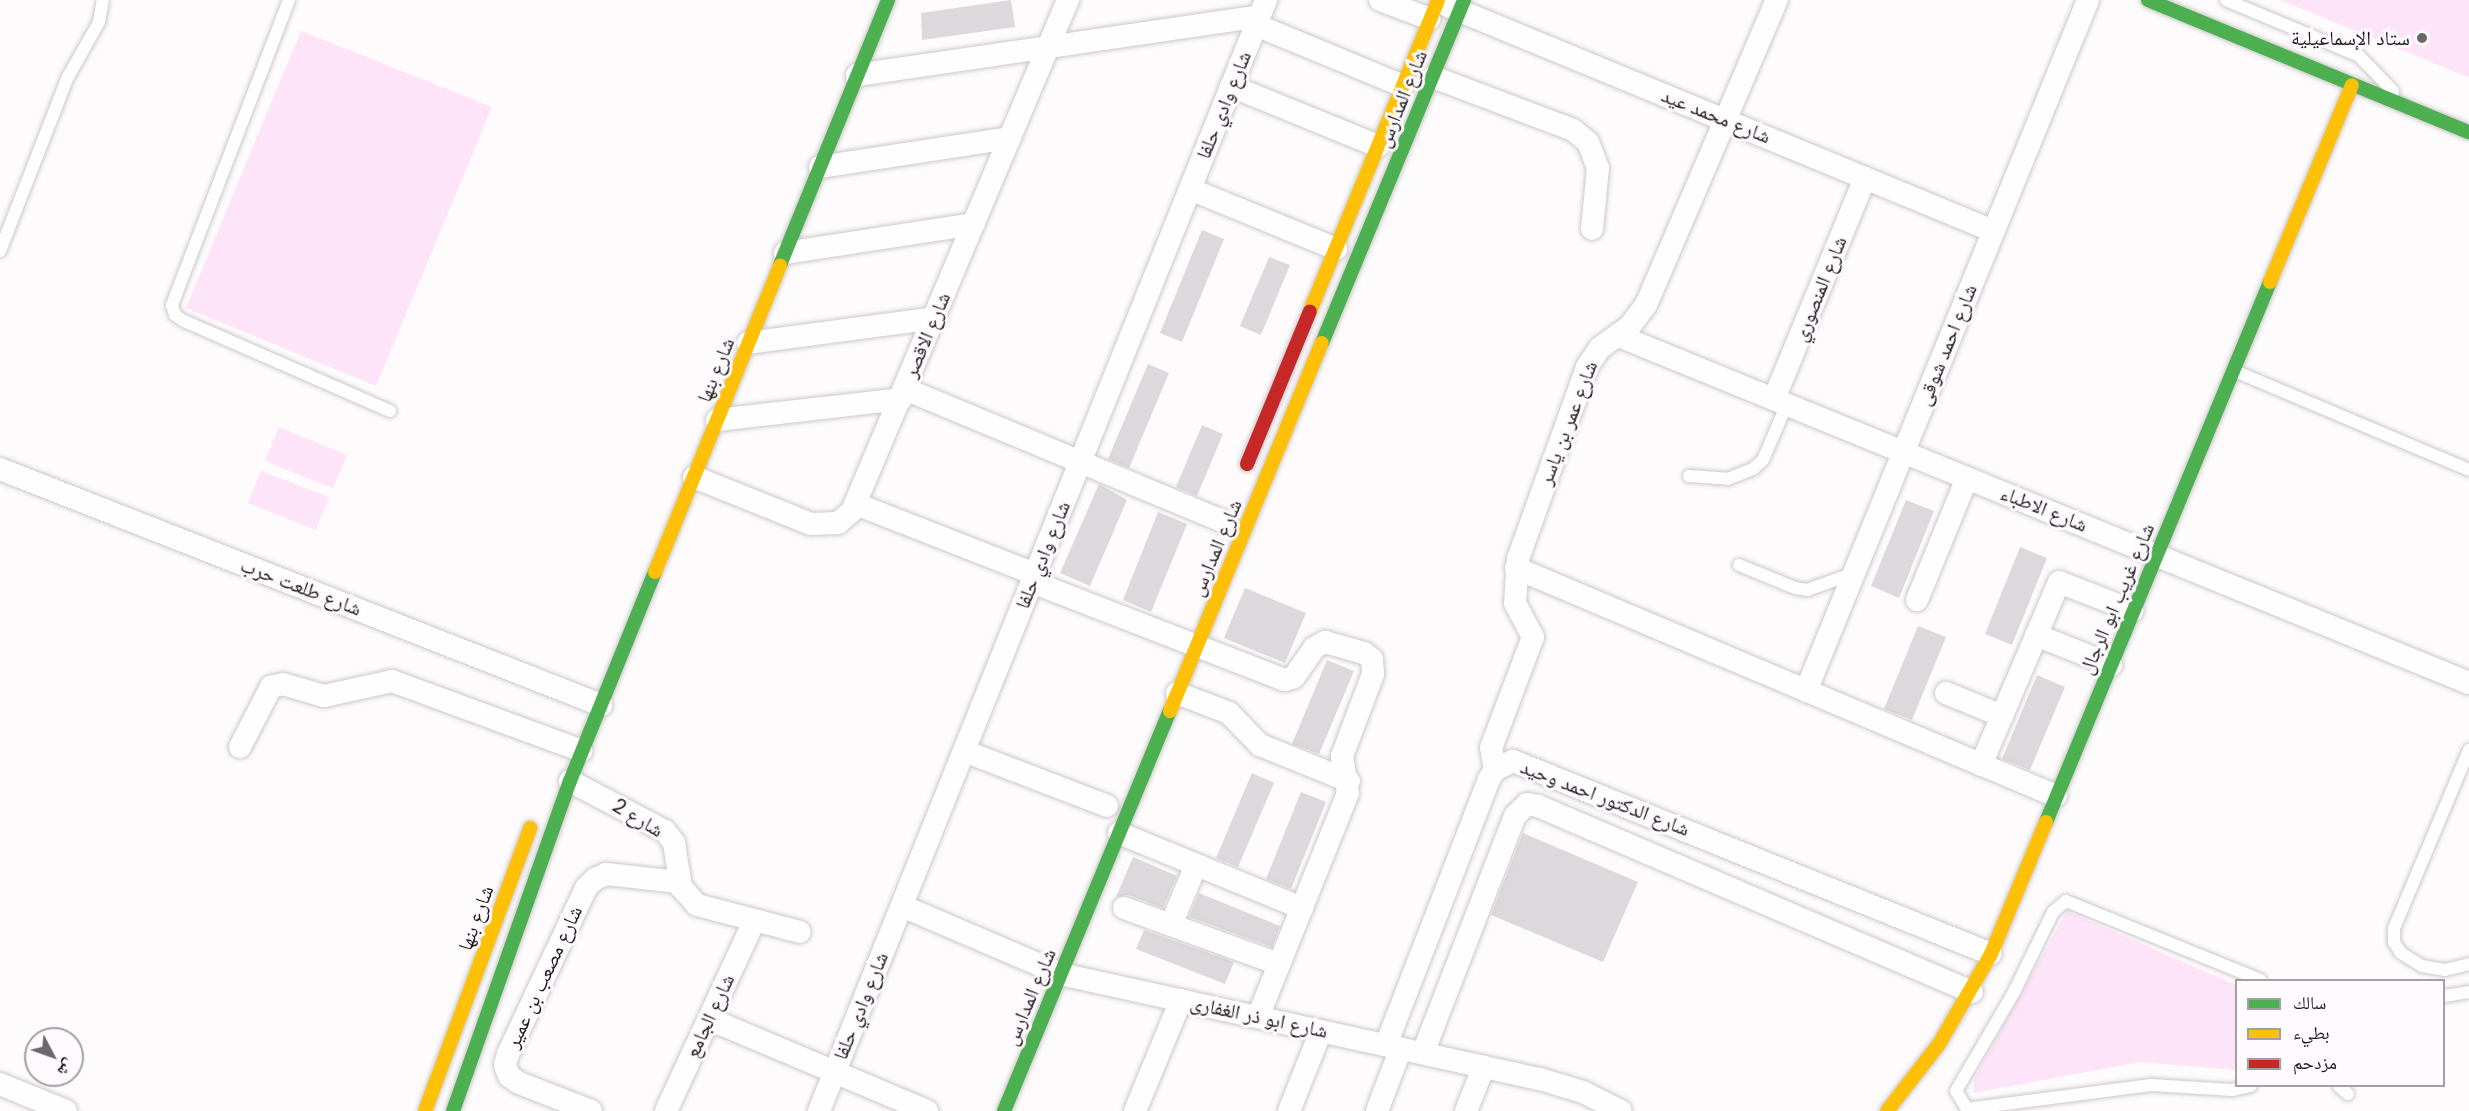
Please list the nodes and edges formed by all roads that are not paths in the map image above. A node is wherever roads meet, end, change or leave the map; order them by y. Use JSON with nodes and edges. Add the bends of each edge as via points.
{"nodes":[{"id":1,"x":104,"y":0,"type":"edge"},
{"id":2,"x":289,"y":0,"type":"edge"},
{"id":3,"x":888,"y":0,"type":"edge"},
{"id":4,"x":1068,"y":0,"type":"edge"},
{"id":5,"x":1380,"y":0,"type":"edge"},
{"id":6,"x":2088,"y":0,"type":"edge"},
{"id":7,"x":2148,"y":0,"type":"edge"},
{"id":8,"x":2226,"y":0,"type":"edge"},
{"id":9,"x":1771,"y":2,"type":"edge"},
{"id":10,"x":1462,"y":5,"type":"edge"},
{"id":11,"x":1436,"y":7,"type":"edge"},
{"id":12,"x":1260,"y":14,"type":"edge"},
{"id":13,"x":1049,"y":45,"type":"junction"},
{"id":14,"x":857,"y":75,"type":"junction"},
{"id":15,"x":1433,"y":77,"type":"junction"},
{"id":16,"x":2352,"y":85,"type":"junction"},
{"id":17,"x":1231,"y":86,"type":"junction"},
{"id":18,"x":1403,"y":86,"type":"junction"},
{"id":19,"x":2401,"y":106,"type":"junction"},
{"id":20,"x":1726,"y":120,"type":"junction"},
{"id":21,"x":2469,"y":132,"type":"edge"},
{"id":22,"x":1010,"y":138,"type":"junction"},
{"id":23,"x":1378,"y":146,"type":"junction"},
{"id":24,"x":820,"y":167,"type":"junction"},
{"id":25,"x":1865,"y":178,"type":"junction"},
{"id":26,"x":1190,"y":189,"type":"junction"},
{"id":27,"x":974,"y":224,"type":"junction"},
{"id":28,"x":1592,"y":229,"type":"dead end"},
{"id":29,"x":1993,"y":231,"type":"junction"},
{"id":30,"x":1336,"y":249,"type":"junction"},
{"id":31,"x":0,"y":251,"type":"edge"},
{"id":32,"x":785,"y":253,"type":"junction"},
{"id":33,"x":935,"y":318,"type":"junction"},
{"id":34,"x":1619,"y":336,"type":"junction"},
{"id":35,"x":748,"y":343,"type":"junction"},
{"id":36,"x":2234,"y":371,"type":"junction"},
{"id":37,"x":903,"y":394,"type":"junction"},
{"id":38,"x":1781,"y":402,"type":"junction"},
{"id":39,"x":390,"y":411,"type":"dead end"},
{"id":40,"x":717,"y":420,"type":"junction"},
{"id":41,"x":1904,"y":452,"type":"junction"},
{"id":42,"x":1080,"y":462,"type":"junction"},
{"id":43,"x":0,"y":469,"type":"edge"},
{"id":44,"x":2469,"y":470,"type":"edge"},
{"id":45,"x":1689,"y":476,"type":"dead end"},
{"id":46,"x":694,"y":477,"type":"junction"},
{"id":47,"x":1242,"y":478,"type":"dead end"},
{"id":48,"x":1966,"y":478,"type":"junction"},
{"id":49,"x":856,"y":504,"type":"junction"},
{"id":50,"x":1224,"y":522,"type":"dead end"},
{"id":51,"x":2157,"y":556,"type":"junction"},
{"id":52,"x":1739,"y":565,"type":"dead end"},
{"id":53,"x":1516,"y":568,"type":"junction"},
{"id":54,"x":1854,"y":574,"type":"junction"},
{"id":55,"x":1033,"y":578,"type":"junction"},
{"id":56,"x":1917,"y":600,"type":"dead end"},
{"id":57,"x":2133,"y":611,"type":"junction"},
{"id":58,"x":1184,"y":618,"type":"dead end"},
{"id":59,"x":2036,"y":635,"type":"junction"},
{"id":60,"x":1181,"y":646,"type":"junction"},
{"id":61,"x":2111,"y":665,"type":"junction"},
{"id":62,"x":2469,"y":683,"type":"edge"},
{"id":63,"x":1806,"y":691,"type":"junction"},
{"id":64,"x":1177,"y":693,"type":"junction"},
{"id":65,"x":1946,"y":693,"type":"dead end"},
{"id":66,"x":601,"y":705,"type":"junction"},
{"id":67,"x":2002,"y":716,"type":"junction"},
{"id":68,"x":240,"y":747,"type":"dead end"},
{"id":69,"x":2469,"y":750,"type":"edge"},
{"id":70,"x":964,"y":752,"type":"junction"},
{"id":71,"x":582,"y":753,"type":"junction"},
{"id":72,"x":1981,"y":765,"type":"junction"},
{"id":73,"x":1495,"y":770,"type":"junction"},
{"id":74,"x":564,"y":773,"type":"junction"},
{"id":75,"x":1349,"y":781,"type":"junction"},
{"id":76,"x":2056,"y":796,"type":"junction"},
{"id":77,"x":1107,"y":806,"type":"dead end"},
{"id":78,"x":534,"y":816,"type":"dead end"},
{"id":79,"x":1119,"y":833,"type":"junction"},
{"id":80,"x":1196,"y":865,"type":"junction"},
{"id":81,"x":679,"y":882,"type":"junction"},
{"id":82,"x":902,"y":906,"type":"junction"},
{"id":83,"x":1124,"y":908,"type":"dead end"},
{"id":84,"x":1302,"y":908,"type":"junction"},
{"id":85,"x":754,"y":921,"type":"junction"},
{"id":86,"x":1171,"y":925,"type":"junction"},
{"id":87,"x":800,"y":932,"type":"dead end"},
{"id":88,"x":1991,"y":954,"type":"junction"},
{"id":89,"x":1279,"y":964,"type":"junction"},
{"id":90,"x":2469,"y":964,"type":"edge"},
{"id":91,"x":1046,"y":967,"type":"junction"},
{"id":92,"x":2256,"y":979,"type":"edge"},
{"id":93,"x":1972,"y":992,"type":"junction"},
{"id":94,"x":2469,"y":992,"type":"edge"},
{"id":95,"x":2445,"y":996,"type":"edge"},
{"id":96,"x":1181,"y":1000,"type":"junction"},
{"id":97,"x":1258,"y":1017,"type":"junction"},
{"id":98,"x":709,"y":1020,"type":"junction"},
{"id":99,"x":1321,"y":1031,"type":"junction"},
{"id":100,"x":1393,"y":1047,"type":"junction"},
{"id":101,"x":1423,"y":1053,"type":"junction"},
{"id":102,"x":1484,"y":1066,"type":"junction"},
{"id":103,"x":835,"y":1072,"type":"junction"},
{"id":104,"x":0,"y":1083,"type":"edge"},
{"id":105,"x":2246,"y":1087,"type":"edge"},
{"id":106,"x":1594,"y":1105,"type":"edge"},
{"id":107,"x":66,"y":1111,"type":"edge"},
{"id":108,"x":425,"y":1111,"type":"edge"},
{"id":109,"x":453,"y":1111,"type":"edge"},
{"id":110,"x":591,"y":1111,"type":"edge"},
{"id":111,"x":666,"y":1111,"type":"edge"},
{"id":112,"x":819,"y":1111,"type":"edge"},
{"id":113,"x":927,"y":1111,"type":"edge"},
{"id":114,"x":1004,"y":1111,"type":"edge"},
{"id":115,"x":1135,"y":1111,"type":"edge"},
{"id":116,"x":1289,"y":1111,"type":"edge"},
{"id":117,"x":1377,"y":1111,"type":"edge"},
{"id":118,"x":1466,"y":1111,"type":"edge"},
{"id":119,"x":1621,"y":1111,"type":"edge"},
{"id":120,"x":1887,"y":1111,"type":"edge"}],
"edges":[{"from":1,"to":31,"type":"lane","via":[[99,22],[68,77]]},
{"from":2,"to":39,"type":"lane","via":[[171,305],[175,315],[184,321]]},
{"from":3,"to":14,"type":"main road","name":"شارع بنها"},
{"from":4,"to":13,"type":"street","name":"شارع الاقصر"},
{"from":5,"to":11,"type":"street","name":"شارع محمد عيد"},
{"from":6,"to":29,"type":"street","name":"شارع احمد شوقى"},
{"from":7,"to":16,"type":"main road"},
{"from":8,"to":19,"type":"lane","via":[[2359,56],[2384,78]]},
{"from":9,"to":20,"type":"street","name":"شارع عمر بن ياسر"},
{"from":10,"to":11,"type":"street","name":"شارع محمد عيد"},
{"from":10,"to":15,"type":"main road","name":"شارع المدارس"},
{"from":10,"to":20,"type":"street","name":"شارع محمد عيد"},
{"from":11,"to":18,"type":"main road","name":"شارع المدارس"},
{"from":12,"to":13,"type":"street"},
{"from":12,"to":17,"type":"street","name":"شارع وادي حلفا"},
{"from":12,"to":18,"type":"street"},
{"from":13,"to":14,"type":"street"},
{"from":13,"to":22,"type":"street","name":"شارع الاقصر"},
{"from":14,"to":24,"type":"main road","name":"شارع بنها"},
{"from":15,"to":28,"type":"street","via":[[1573,130],[1588,142],[1598,168]]},
{"from":15,"to":60,"type":"main road","name":"شارع المدارس"},
{"from":16,"to":19,"type":"main road"},
{"from":16,"to":36,"type":"main road","name":"شارع غريب ابو الرجال"},
{"from":17,"to":23,"type":"street"},
{"from":17,"to":26,"type":"street","name":"شارع وادي حلفا"},
{"from":18,"to":23,"type":"main road","name":"شارع المدارس"},
{"from":19,"to":21,"type":"main road"},
{"from":20,"to":25,"type":"street","name":"شارع محمد عيد"},
{"from":20,"to":34,"type":"street","name":"شارع عمر بن ياسر","via":[[1646,305]]},
{"from":22,"to":24,"type":"street"},
{"from":22,"to":27,"type":"street","name":"شارع الاقصر"},
{"from":23,"to":30,"type":"main road","name":"شارع المدارس"},
{"from":24,"to":32,"type":"main road","name":"شارع بنها"},
{"from":25,"to":29,"type":"street","name":"شارع محمد عيد"},
{"from":25,"to":38,"type":"street","name":"شارع المنصوري"},
{"from":26,"to":30,"type":"street"},
{"from":26,"to":42,"type":"street","name":"شارع وادي حلفا"},
{"from":27,"to":32,"type":"street"},
{"from":27,"to":33,"type":"street","name":"شارع الاقصر"},
{"from":29,"to":41,"type":"street","name":"شارع احمد شوقى"},
{"from":30,"to":47,"type":"main road","name":"شارع المدارس"},
{"from":32,"to":35,"type":"main road","name":"شارع بنها"},
{"from":33,"to":35,"type":"street"},
{"from":33,"to":37,"type":"street","name":"شارع الاقصر"},
{"from":34,"to":38,"type":"street","name":"شارع الاطباء"},
{"from":34,"to":53,"type":"street","name":"شارع عمر بن ياسر","via":[[1600,348],[1587,367]]},
{"from":35,"to":40,"type":"main road","name":"شارع بنها"},
{"from":36,"to":44,"type":"lane"},
{"from":36,"to":51,"type":"main road","name":"شارع غريب ابو الرجال"},
{"from":37,"to":40,"type":"street"},
{"from":37,"to":42,"type":"street"},
{"from":37,"to":49,"type":"street","name":"شارع الاقصر"},
{"from":38,"to":41,"type":"street","name":"شارع الاطباء"},
{"from":38,"to":45,"type":"lane","via":[[1763,460],[1753,469],[1728,479]]},
{"from":40,"to":46,"type":"main road","name":"شارع بنها"},
{"from":41,"to":48,"type":"street","name":"شارع الاطباء"},
{"from":41,"to":54,"type":"street","name":"شارع احمد شوقى"},
{"from":42,"to":50,"type":"street"},
{"from":42,"to":55,"type":"street","name":"شارع وادي حلفا"},
{"from":43,"to":66,"type":"street","name":"شارع طلعت حرب"},
{"from":46,"to":49,"type":"street","name":"شارع الاقصر","via":[[820,526],[846,518]]},
{"from":46,"to":66,"type":"main road","name":"شارع بنها"},
{"from":48,"to":51,"type":"street","name":"شارع الاطباء"},
{"from":48,"to":56,"type":"street"},
{"from":49,"to":55,"type":"street"},
{"from":51,"to":57,"type":"main road","name":"شارع غريب ابو الرجال"},
{"from":51,"to":62,"type":"street","name":"شارع الاطباء"},
{"from":52,"to":54,"type":"lane","via":[[1807,590]]},
{"from":53,"to":63,"type":"street"},
{"from":53,"to":73,"type":"street","name":"شارع عمر بن ياسر","via":[[1515,603],[1533,637],[1491,748]]},
{"from":54,"to":63,"type":"street","name":"شارع احمد شوقى"},
{"from":55,"to":60,"type":"street"},
{"from":55,"to":70,"type":"street","name":"شارع وادي حلفا"},
{"from":57,"to":59,"type":"street","via":[[2059,582]]},
{"from":57,"to":61,"type":"main road","name":"شارع غريب ابو الرجال"},
{"from":58,"to":60,"type":"main road","name":"شارع المدارس"},
{"from":59,"to":61,"type":"street"},
{"from":59,"to":67,"type":"street"},
{"from":60,"to":64,"type":"main road","name":"شارع المدارس"},
{"from":60,"to":75,"type":"street","via":[[1285,680],[1294,676],[1314,648],[1325,642],[1369,656],[1374,664],[1373,674],[1342,756]]},
{"from":61,"to":76,"type":"main road","name":"شارع غريب ابو الرجال"},
{"from":63,"to":72,"type":"street"},
{"from":64,"to":75,"type":"street","via":[[1229,713],[1260,744]]},
{"from":64,"to":79,"type":"main road","name":"شارع المدارس"},
{"from":65,"to":67,"type":"street"},
{"from":66,"to":71,"type":"main road","name":"شارع بنها"},
{"from":67,"to":72,"type":"street"},
{"from":68,"to":71,"type":"street","via":[[271,687],[283,684],[324,696],[392,681]]},
{"from":69,"to":90,"type":"lane","via":[[2394,928],[2394,942],[2401,953],[2422,966],[2445,970]]},
{"from":70,"to":77,"type":"street"},
{"from":70,"to":82,"type":"street","name":"شارع وادي حلفا"},
{"from":71,"to":74,"type":"main road"},
{"from":71,"to":74,"type":"main road","name":"شارع بنها"},
{"from":72,"to":76,"type":"street"},
{"from":73,"to":88,"type":"street","name":"شارع الدكتور احمد وحيد","via":[[1513,761],[1523,762]]},
{"from":73,"to":100,"type":"street","name":"شارع الدكتور احمد وحيد"},
{"from":74,"to":81,"type":"street","name":"شارع 2","via":[[665,831],[674,843]]},
{"from":74,"to":109,"type":"main road","name":"شارع بنها"},
{"from":75,"to":84,"type":"street","via":[[1348,793]]},
{"from":76,"to":88,"type":"main road","name":"شارع غريب ابو الرجال"},
{"from":78,"to":108,"type":"main road","name":"شارع بنها"},
{"from":79,"to":80,"type":"street"},
{"from":79,"to":91,"type":"main road","name":"شارع المدارس"},
{"from":80,"to":84,"type":"street"},
{"from":80,"to":86,"type":"street"},
{"from":81,"to":85,"type":"street","via":[[697,904]]},
{"from":81,"to":110,"type":"street","name":"شارع مصعب بن عمير","via":[[612,874],[595,879],[586,888],[508,1054],[509,1076],[519,1083]]},
{"from":82,"to":91,"type":"street","name":"شارع ابو ذر الغفارى"},
{"from":82,"to":103,"type":"street","name":"شارع وادي حلفا"},
{"from":83,"to":86,"type":"street"},
{"from":84,"to":89,"type":"street"},
{"from":85,"to":87,"type":"street"},
{"from":85,"to":98,"type":"street","name":"شارع الجامع"},
{"from":86,"to":89,"type":"street"},
{"from":88,"to":93,"type":"main road","name":"شارع غريب ابو الرجال"},
{"from":89,"to":97,"type":"street"},
{"from":91,"to":96,"type":"street","name":"شارع ابو ذر الغفارى"},
{"from":91,"to":114,"type":"main road","name":"شارع المدارس"},
{"from":92,"to":105,"type":"lane","via":[[2066,901],[2054,912],[1956,1092],[1966,1109],[1976,1109],[2151,1085],[2232,1090]]},
{"from":93,"to":101,"type":"street","name":"شارع الدكتور احمد وحيد","via":[[1527,804],[1515,816]]},
{"from":93,"to":120,"type":"main road","name":"شارع غريب ابو الرجال","via":[[1939,1044]]},
{"from":94,"to":95,"type":"lane"},
{"from":96,"to":97,"type":"street","name":"شارع ابو ذر الغفارى"},
{"from":96,"to":115,"type":"street"},
{"from":97,"to":99,"type":"street","name":"شارع ابو ذر الغفارى"},
{"from":98,"to":103,"type":"street"},
{"from":98,"to":111,"type":"street","name":"شارع الجامع"},
{"from":99,"to":100,"type":"street","name":"شارع ابو ذر الغفارى"},
{"from":99,"to":116,"type":"street"},
{"from":100,"to":101,"type":"street","name":"شارع ابو ذر الغفارى"},
{"from":100,"to":117,"type":"street","name":"شارع الدكتور احمد وحيد"},
{"from":101,"to":102,"type":"street","name":"شارع ابو ذر الغفارى"},
{"from":102,"to":106,"type":"street","name":"شارع ابو ذر الغفارى","via":[[1555,1083]]},
{"from":102,"to":118,"type":"street"},
{"from":103,"to":112,"type":"street","name":"شارع وادي حلفا"},
{"from":103,"to":113,"type":"street"},
{"from":104,"to":107,"type":"street"},
{"from":106,"to":119,"type":"street","name":"شارع ابو ذر الغفارى"}]}
